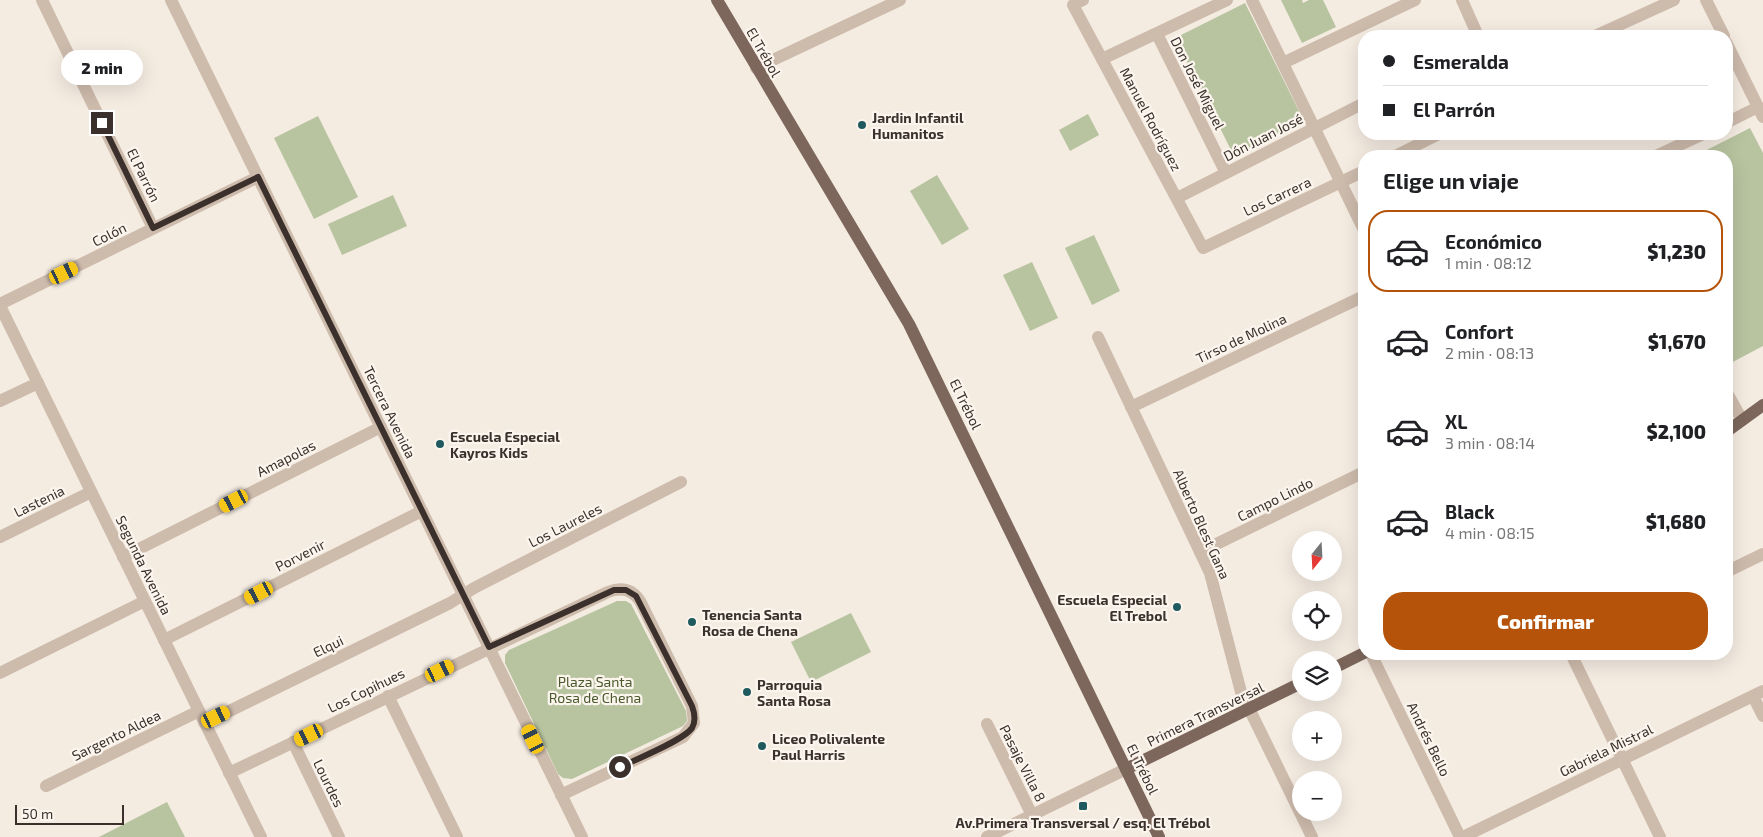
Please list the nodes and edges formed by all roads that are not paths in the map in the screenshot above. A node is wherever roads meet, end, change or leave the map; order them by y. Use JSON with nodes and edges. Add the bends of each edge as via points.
{"nodes":[{"id":1,"x":42,"y":0,"type":"edge"},
{"id":2,"x":171,"y":0,"type":"edge"},
{"id":3,"x":717,"y":0,"type":"edge"},
{"id":4,"x":900,"y":0,"type":"edge"},
{"id":5,"x":1227,"y":0,"type":"edge"},
{"id":6,"x":1252,"y":0,"type":"edge"},
{"id":7,"x":1415,"y":0,"type":"edge"},
{"id":8,"x":1462,"y":0,"type":"edge"},
{"id":9,"x":1674,"y":0,"type":"edge"},
{"id":10,"x":1706,"y":0,"type":"edge"},
{"id":11,"x":1078,"y":2,"type":"edge"},
{"id":12,"x":1475,"y":30,"type":"edge"},
{"id":13,"x":1608,"y":30,"type":"edge"},
{"id":14,"x":1721,"y":30,"type":"edge"},
{"id":15,"x":1157,"y":34,"type":"junction"},
{"id":16,"x":1733,"y":56,"type":"edge"},
{"id":17,"x":1102,"y":59,"type":"junction"},
{"id":18,"x":1283,"y":63,"type":"junction"},
{"id":19,"x":756,"y":68,"type":"junction"},
{"id":20,"x":1358,"y":107,"type":"edge"},
{"id":21,"x":1761,"y":112,"type":"edge"},
{"id":22,"x":1733,"y":121,"type":"edge"},
{"id":23,"x":1314,"y":128,"type":"junction"},
{"id":24,"x":1428,"y":140,"type":"edge"},
{"id":25,"x":1690,"y":140,"type":"edge"},
{"id":26,"x":1407,"y":150,"type":"edge"},
{"id":27,"x":1669,"y":150,"type":"edge"},
{"id":28,"x":1226,"y":173,"type":"junction"},
{"id":29,"x":1358,"y":174,"type":"edge"},
{"id":30,"x":258,"y":177,"type":"junction"},
{"id":31,"x":1341,"y":183,"type":"junction"},
{"id":32,"x":1176,"y":198,"type":"junction"},
{"id":33,"x":1358,"y":218,"type":"edge"},
{"id":34,"x":153,"y":228,"type":"junction"},
{"id":35,"x":1203,"y":248,"type":"joint"},
{"id":36,"x":1358,"y":299,"type":"edge"},
{"id":37,"x":0,"y":305,"type":"edge"},
{"id":38,"x":1098,"y":337,"type":"dead end"},
{"id":39,"x":38,"y":383,"type":"junction"},
{"id":40,"x":0,"y":401,"type":"edge"},
{"id":41,"x":1733,"y":404,"type":"edge"},
{"id":42,"x":1763,"y":405,"type":"edge"},
{"id":43,"x":1131,"y":407,"type":"junction"},
{"id":44,"x":1742,"y":420,"type":"junction"},
{"id":45,"x":1733,"y":427,"type":"edge"},
{"id":46,"x":381,"y":428,"type":"junction"},
{"id":47,"x":1358,"y":475,"type":"edge"},
{"id":48,"x":681,"y":482,"type":"dead end"},
{"id":49,"x":91,"y":492,"type":"junction"},
{"id":50,"x":422,"y":511,"type":"junction"},
{"id":51,"x":0,"y":537,"type":"edge"},
{"id":52,"x":1200,"y":552,"type":"junction"},
{"id":53,"x":1763,"y":554,"type":"edge"},
{"id":54,"x":123,"y":556,"type":"junction"},
{"id":55,"x":1733,"y":569,"type":"edge"},
{"id":56,"x":463,"y":595,"type":"junction"},
{"id":57,"x":145,"y":601,"type":"junction"},
{"id":58,"x":164,"y":640,"type":"junction"},
{"id":59,"x":489,"y":647,"type":"junction"},
{"id":60,"x":1358,"y":656,"type":"edge"},
{"id":61,"x":1374,"y":660,"type":"edge"},
{"id":62,"x":1574,"y":660,"type":"edge"},
{"id":63,"x":1342,"y":664,"type":"edge"},
{"id":64,"x":0,"y":673,"type":"edge"},
{"id":65,"x":1292,"y":687,"type":"edge"},
{"id":66,"x":1758,"y":693,"type":"edge"},
{"id":67,"x":388,"y":696,"type":"junction"},
{"id":68,"x":1248,"y":709,"type":"junction"},
{"id":69,"x":199,"y":711,"type":"junction"},
{"id":70,"x":1763,"y":716,"type":"edge"},
{"id":71,"x":205,"y":723,"type":"junction"},
{"id":72,"x":987,"y":724,"type":"dead end"},
{"id":73,"x":293,"y":742,"type":"junction"},
{"id":74,"x":1622,"y":759,"type":"junction"},
{"id":75,"x":1126,"y":768,"type":"junction"},
{"id":76,"x":229,"y":773,"type":"junction"},
{"id":77,"x":46,"y":786,"type":"dead end"},
{"id":78,"x":561,"y":795,"type":"junction"},
{"id":79,"x":1032,"y":815,"type":"junction"},
{"id":80,"x":261,"y":837,"type":"edge"},
{"id":81,"x":339,"y":837,"type":"edge"},
{"id":82,"x":457,"y":837,"type":"edge"},
{"id":83,"x":582,"y":837,"type":"edge"},
{"id":84,"x":987,"y":837,"type":"edge"},
{"id":85,"x":1159,"y":837,"type":"edge"},
{"id":86,"x":1312,"y":837,"type":"edge"},
{"id":87,"x":1461,"y":837,"type":"edge"},
{"id":88,"x":1660,"y":837,"type":"edge"}],
"edges":[{"from":1,"to":34,"type":"street","name":"El Parrón"},
{"from":2,"to":30,"type":"street","name":"Tercera Avenida"},
{"from":3,"to":19,"type":"main road","name":"El Trébol"},
{"from":4,"to":19,"type":"street"},
{"from":5,"to":15,"type":"street"},
{"from":6,"to":18,"type":"street"},
{"from":7,"to":18,"type":"street"},
{"from":8,"to":12,"type":"street"},
{"from":9,"to":13,"type":"street"},
{"from":10,"to":14,"type":"street"},
{"from":11,"to":17,"type":"street","name":"Manuel Rodríguez"},
{"from":15,"to":17,"type":"street"},
{"from":15,"to":28,"type":"street","name":"Don José Miguel"},
{"from":16,"to":21,"type":"street"},
{"from":17,"to":32,"type":"street","name":"Manuel Rodríguez"},
{"from":18,"to":23,"type":"street"},
{"from":19,"to":75,"type":"main road","name":"El Trébol","via":[[910,324]]},
{"from":20,"to":23,"type":"street","name":"Dón Juan José"},
{"from":21,"to":22,"type":"street"},
{"from":23,"to":28,"type":"street","name":"Dón Juan José"},
{"from":23,"to":31,"type":"street"},
{"from":24,"to":26,"type":"street"},
{"from":25,"to":27,"type":"street"},
{"from":28,"to":32,"type":"street","name":"Dón Juan José"},
{"from":29,"to":31,"type":"street","name":"Los Carrera"},
{"from":30,"to":34,"type":"street","name":"Colón"},
{"from":30,"to":46,"type":"street","name":"Tercera Avenida"},
{"from":31,"to":33,"type":"street"},
{"from":31,"to":35,"type":"street","name":"Los Carrera"},
{"from":32,"to":35,"type":"street","name":"Manuel Rodríguez"},
{"from":34,"to":37,"type":"street","name":"Colón"},
{"from":36,"to":43,"type":"street","name":"Tirso de Molina"},
{"from":37,"to":39,"type":"street","name":"Segunda Avenida"},
{"from":38,"to":43,"type":"street","name":"Alberto Blest Gana"},
{"from":39,"to":40,"type":"street"},
{"from":39,"to":49,"type":"street","name":"Segunda Avenida"},
{"from":41,"to":44,"type":"street"},
{"from":42,"to":44,"type":"main road"},
{"from":43,"to":52,"type":"street","name":"Alberto Blest Gana"},
{"from":44,"to":45,"type":"main road"},
{"from":46,"to":50,"type":"street","name":"Tercera Avenida"},
{"from":46,"to":54,"type":"street","name":"Amapolas"},
{"from":47,"to":52,"type":"street","name":"Campo Lindo"},
{"from":48,"to":56,"type":"street","name":"Los Laureles"},
{"from":49,"to":51,"type":"street","name":"Lastenia"},
{"from":49,"to":54,"type":"street","name":"Segunda Avenida"},
{"from":50,"to":56,"type":"street","name":"Tercera Avenida"},
{"from":50,"to":58,"type":"street","name":"Porvenir"},
{"from":52,"to":68,"type":"street","name":"Alberto Blest Gana","via":[[1214,584],[1235,674]]},
{"from":53,"to":55,"type":"street"},
{"from":54,"to":57,"type":"street","name":"Segunda Avenida"},
{"from":56,"to":59,"type":"street","name":"Tercera Avenida"},
{"from":56,"to":71,"type":"street","name":"Elqui"},
{"from":57,"to":58,"type":"street","name":"Segunda Avenida"},
{"from":57,"to":64,"type":"street"},
{"from":58,"to":69,"type":"street","name":"Segunda Avenida"},
{"from":59,"to":67,"type":"street","name":"Los Copihues"},
{"from":59,"to":78,"type":"street","name":"Tercera Avenida"},
{"from":59,"to":78,"type":"street","name":"Los Copihues","via":[[608,592],[626,590],[640,601],[692,706],[694,723],[683,737]]},
{"from":60,"to":63,"type":"main road"},
{"from":61,"to":87,"type":"street","name":"Andrés Bello"},
{"from":62,"to":74,"type":"street"},
{"from":65,"to":68,"type":"main road","name":"Primera Transversal"},
{"from":66,"to":70,"type":"street"},
{"from":66,"to":74,"type":"street","name":"Gabriela Mistral"},
{"from":67,"to":73,"type":"street","name":"Los Copihues"},
{"from":67,"to":82,"type":"street"},
{"from":68,"to":75,"type":"main road","name":"Primera Transversal"},
{"from":68,"to":86,"type":"street","name":"Alberto Blest Gana"},
{"from":69,"to":71,"type":"street","name":"Segunda Avenida"},
{"from":69,"to":77,"type":"street","name":"Sargento Aldea"},
{"from":71,"to":76,"type":"street","name":"Segunda Avenida"},
{"from":72,"to":79,"type":"street","name":"Pasaje Villa 8"},
{"from":73,"to":76,"type":"street","name":"Los Copihues"},
{"from":73,"to":81,"type":"street","name":"Lourdes"},
{"from":74,"to":87,"type":"street","name":"Gabriela Mistral"},
{"from":74,"to":88,"type":"street"},
{"from":75,"to":79,"type":"street","name":"Primera Transversal"},
{"from":75,"to":85,"type":"main road","name":"El Trébol"},
{"from":76,"to":80,"type":"street","name":"Segunda Avenida"},
{"from":78,"to":83,"type":"street","name":"Tercera Avenida"},
{"from":79,"to":84,"type":"street","name":"Primera Transversal"}]}
